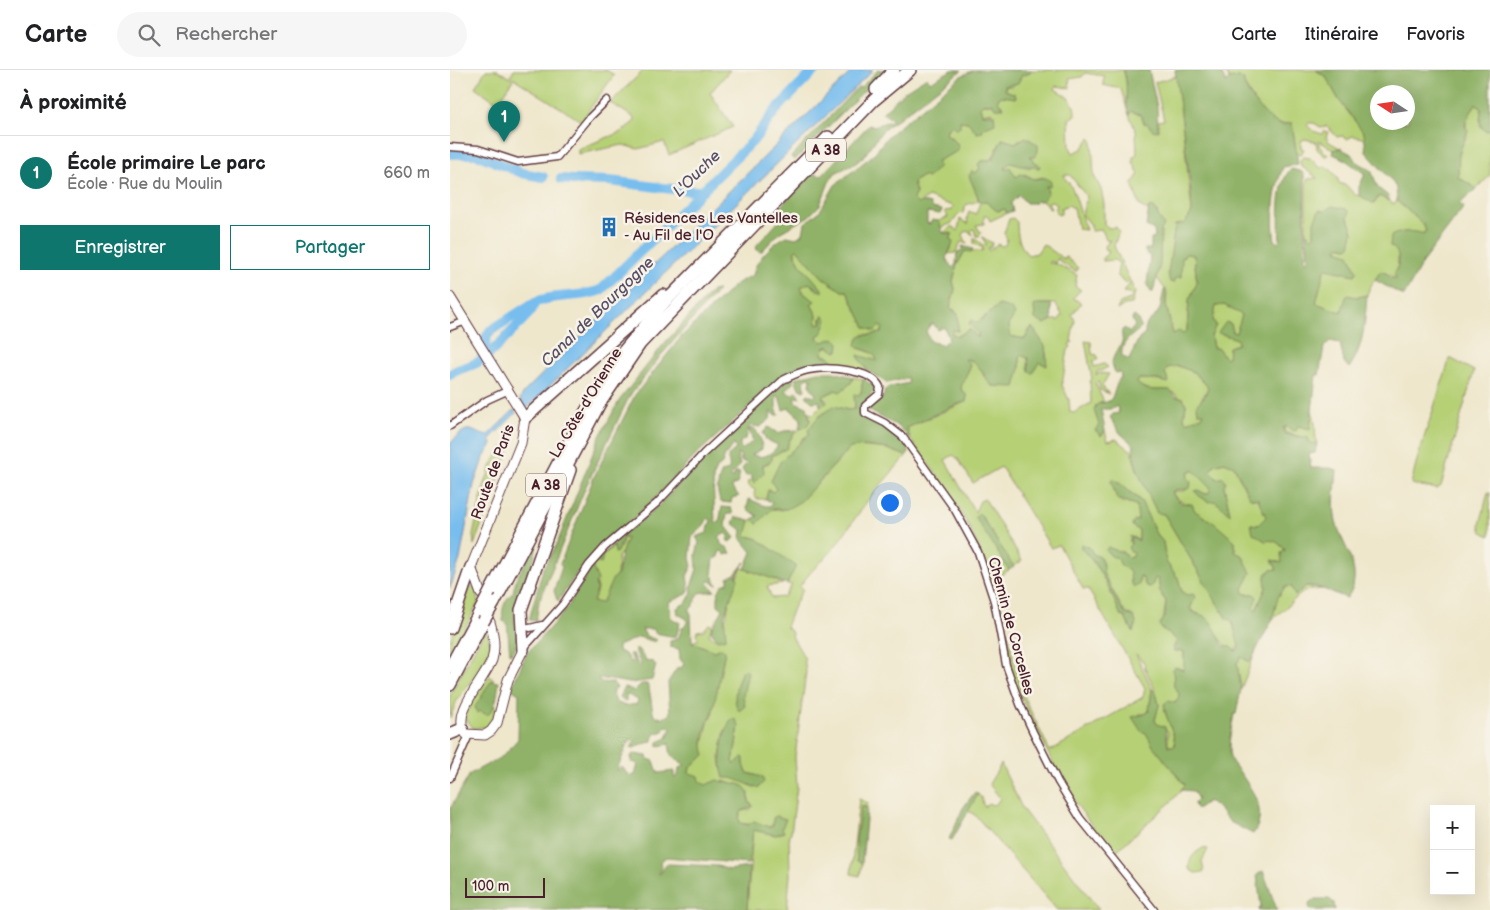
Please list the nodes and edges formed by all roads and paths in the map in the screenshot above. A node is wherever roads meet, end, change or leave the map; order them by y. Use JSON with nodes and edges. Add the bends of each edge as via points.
{"nodes":[{"id":1,"x":894,"y":70,"type":"edge"},
{"id":2,"x":901,"y":70,"type":"edge"},
{"id":3,"x":910,"y":70,"type":"edge"},
{"id":4,"x":607,"y":100,"type":"dead end"},
{"id":5,"x":859,"y":107,"type":"junction"},
{"id":6,"x":450,"y":147,"type":"edge"},
{"id":7,"x":721,"y":245,"type":"junction"},
{"id":8,"x":450,"y":297,"type":"edge"},
{"id":9,"x":468,"y":325,"type":"junction"},
{"id":10,"x":450,"y":327,"type":"edge"},
{"id":11,"x":509,"y":390,"type":"junction"},
{"id":12,"x":524,"y":416,"type":"junction"},
{"id":13,"x":588,"y":423,"type":"junction"},
{"id":14,"x":450,"y":426,"type":"edge"},
{"id":15,"x":471,"y":567,"type":"junction"},
{"id":16,"x":488,"y":596,"type":"junction"},
{"id":17,"x":484,"y":618,"type":"junction"},
{"id":18,"x":545,"y":624,"type":"junction"},
{"id":19,"x":520,"y":625,"type":"junction"},
{"id":20,"x":450,"y":628,"type":"edge"},
{"id":21,"x":522,"y":650,"type":"junction"},
{"id":22,"x":450,"y":668,"type":"edge"},
{"id":23,"x":450,"y":686,"type":"edge"},
{"id":24,"x":466,"y":732,"type":"junction"},
{"id":25,"x":450,"y":734,"type":"edge"},
{"id":26,"x":450,"y":778,"type":"edge"},
{"id":27,"x":1154,"y":910,"type":"edge"}],
"edges":[{"from":1,"to":5,"type":"highway"},
{"from":2,"to":5,"type":"highway","name":"La Côte-d'Orienne","number":"A 38"},
{"from":3,"to":13,"type":"highway","name":"La Côte-d'Orienne","number":"A 38","via":[[874,100],[650,330]]},
{"from":4,"to":6,"type":"street","via":[[557,157],[518,162],[478,149]]},
{"from":5,"to":7,"type":"highway","name":"La Côte-d'Orienne","number":"A 38"},
{"from":7,"to":12,"type":"highway"},
{"from":7,"to":16,"type":"highway","name":"La Côte-d'Orienne","number":"A 38","via":[[643,326],[605,379]]},
{"from":8,"to":9,"type":"main road"},
{"from":9,"to":10,"type":"street"},
{"from":9,"to":11,"type":"main road"},
{"from":11,"to":12,"type":"main road"},
{"from":11,"to":14,"type":"street","via":[[487,400]]},
{"from":12,"to":15,"type":"main road","name":"Route de Paris","via":[[521,443]]},
{"from":13,"to":16,"type":"highway","name":"La Côte-d'Orienne","number":"A 38"},
{"from":13,"to":19,"type":"highway","via":[[521,610]]},
{"from":15,"to":16,"type":"main road"},
{"from":15,"to":20,"type":"highway"},
{"from":16,"to":17,"type":"highway","name":"La Côte-d'Orienne","number":"A 38","bridge":true},
{"from":17,"to":22,"type":"highway","name":"La Côte-d'Orienne","number":"A 38"},
{"from":17,"to":23,"type":"highway","name":"La Côte-d'Orienne","number":"A 38"},
{"from":17,"to":24,"type":"main road","via":[[495,644],[494,653],[460,708],[458,719]]},
{"from":18,"to":19,"type":"street","via":[[530,628]]},
{"from":18,"to":21,"type":"street"},
{"from":18,"to":27,"type":"street","name":"Chemin de Corcelles","via":[[605,547],[657,502],[710,447],[783,380],[810,370],[832,368],[874,379],[880,387],[879,394],[865,406],[865,413],[903,437],[941,488],[978,552],[994,601],[1012,686],[1058,782],[1080,818]]},
{"from":19,"to":21,"type":"highway"},
{"from":21,"to":24,"type":"main road","via":[[508,680],[496,726],[485,735]]},
{"from":24,"to":25,"type":"highway"},
{"from":24,"to":26,"type":"street"}]}
